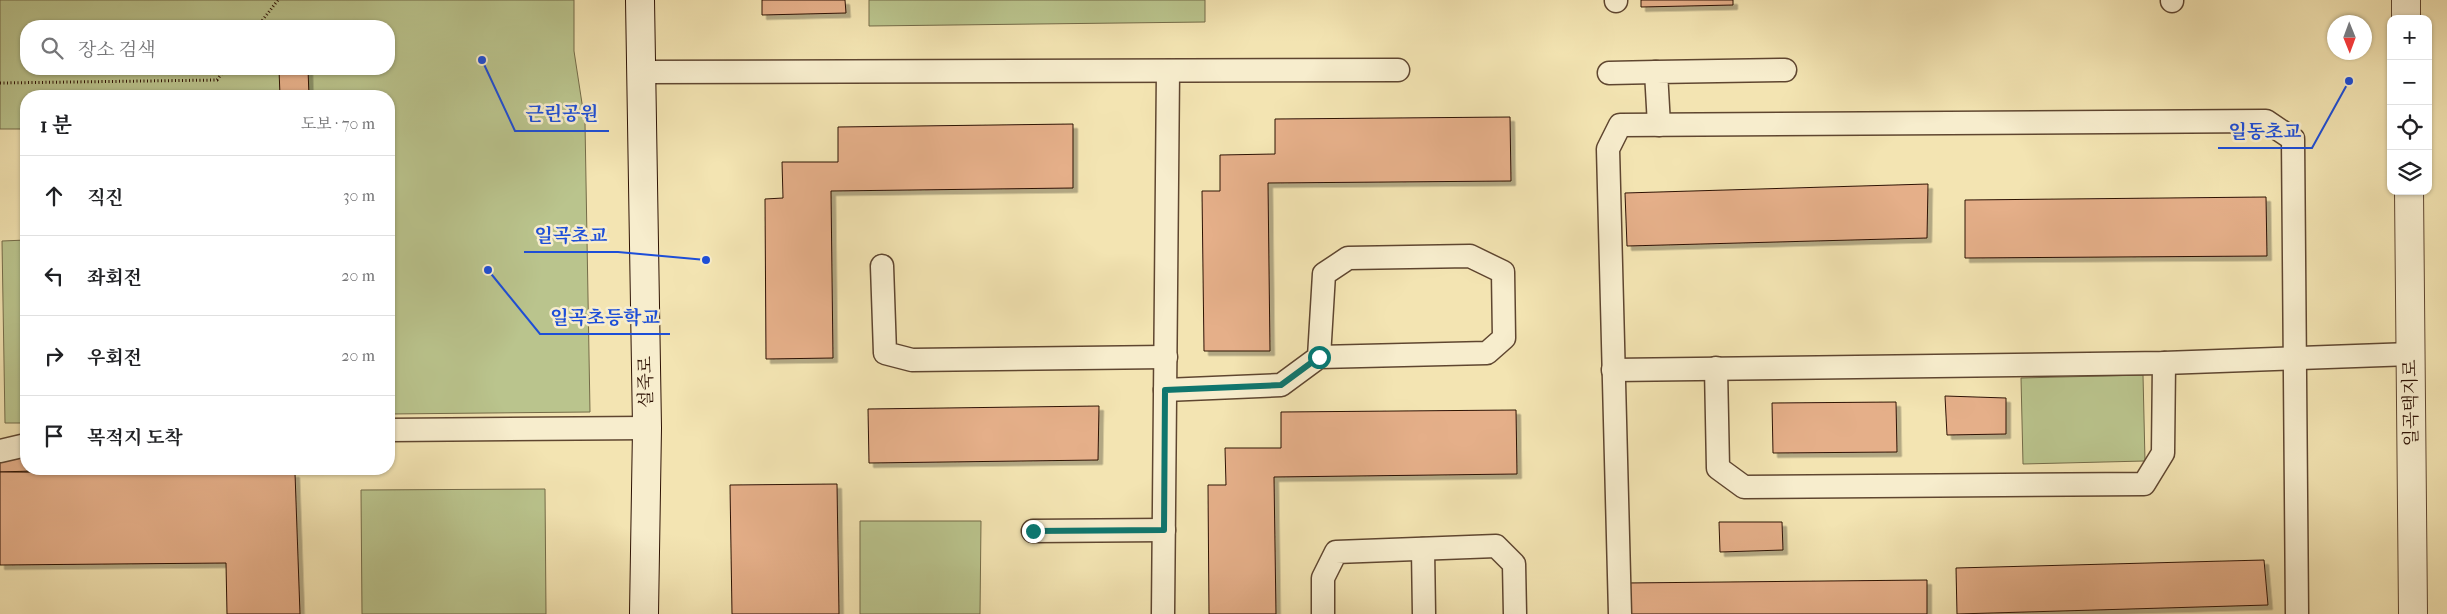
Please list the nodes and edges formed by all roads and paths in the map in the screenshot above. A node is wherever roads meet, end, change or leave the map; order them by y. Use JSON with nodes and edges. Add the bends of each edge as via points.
{"nodes":[{"id":1,"x":278,"y":0,"type":"edge"},
{"id":2,"x":640,"y":0,"type":"edge"},
{"id":3,"x":2406,"y":0,"type":"edge"},
{"id":4,"x":2406,"y":15,"type":"edge"},
{"id":5,"x":263,"y":20,"type":"edge"},
{"id":6,"x":1398,"y":70,"type":"dead end"},
{"id":7,"x":1784,"y":70,"type":"dead end"},
{"id":8,"x":1168,"y":71,"type":"junction"},
{"id":9,"x":641,"y":72,"type":"junction"},
{"id":10,"x":1656,"y":72,"type":"junction"},
{"id":11,"x":1608,"y":73,"type":"dead end"},
{"id":12,"x":221,"y":75,"type":"edge"},
{"id":13,"x":0,"y":83,"type":"edge"},
{"id":14,"x":1659,"y":125,"type":"junction"},
{"id":15,"x":2408,"y":195,"type":"edge"},
{"id":16,"x":882,"y":266,"type":"dead end"},
{"id":17,"x":2411,"y":354,"type":"junction"},
{"id":18,"x":1166,"y":357,"type":"junction"},
{"id":19,"x":1319,"y":357,"type":"junction"},
{"id":20,"x":2294,"y":359,"type":"junction"},
{"id":21,"x":2164,"y":363,"type":"junction"},
{"id":22,"x":1716,"y":368,"type":"junction"},
{"id":23,"x":1613,"y":370,"type":"junction"},
{"id":24,"x":1165,"y":390,"type":"junction"},
{"id":25,"x":647,"y":428,"type":"junction"},
{"id":26,"x":395,"y":430,"type":"edge"},
{"id":27,"x":20,"y":446,"type":"edge"},
{"id":28,"x":0,"y":451,"type":"edge"},
{"id":29,"x":1164,"y":530,"type":"junction"},
{"id":30,"x":1033,"y":531,"type":"dead end"},
{"id":31,"x":1423,"y":549,"type":"junction"},
{"id":32,"x":644,"y":614,"type":"edge"},
{"id":33,"x":1164,"y":614,"type":"edge"},
{"id":34,"x":1323,"y":614,"type":"edge"},
{"id":35,"x":1424,"y":614,"type":"edge"},
{"id":36,"x":1515,"y":614,"type":"edge"},
{"id":37,"x":1620,"y":614,"type":"edge"},
{"id":38,"x":2297,"y":614,"type":"edge"},
{"id":39,"x":2413,"y":614,"type":"edge"}],
"edges":[{"from":1,"to":5,"type":"path"},
{"from":2,"to":9,"type":"main road","name":"설죽로"},
{"from":3,"to":4,"type":"main road"},
{"from":6,"to":8,"type":"lane"},
{"from":7,"to":10,"type":"lane"},
{"from":8,"to":9,"type":"lane"},
{"from":8,"to":18,"type":"lane"},
{"from":9,"to":25,"type":"main road","name":"설죽로"},
{"from":10,"to":11,"type":"lane"},
{"from":10,"to":14,"type":"lane"},
{"from":12,"to":13,"type":"path","via":[[217,80]]},
{"from":14,"to":20,"type":"lane","via":[[2266,121],[2293,139]]},
{"from":14,"to":23,"type":"lane","via":[[1620,125],[1608,149]]},
{"from":15,"to":17,"type":"main road","name":"일곡택지로"},
{"from":16,"to":18,"type":"lane","via":[[885,353],[912,360]]},
{"from":17,"to":20,"type":"lane"},
{"from":17,"to":39,"type":"main road","name":"일곡택지로"},
{"from":18,"to":24,"type":"lane"},
{"from":19,"to":19,"type":"lane","via":[[1324,274],[1348,258],[1470,256],[1503,272],[1504,338],[1487,353]]},
{"from":19,"to":24,"type":"lane","via":[[1281,385]]},
{"from":20,"to":21,"type":"lane"},
{"from":20,"to":38,"type":"lane"},
{"from":21,"to":22,"type":"lane"},
{"from":21,"to":22,"type":"lane","via":[[2163,453],[2144,484],[1744,487],[1718,468]]},
{"from":22,"to":23,"type":"lane"},
{"from":23,"to":37,"type":"lane"},
{"from":24,"to":29,"type":"lane"},
{"from":25,"to":26,"type":"lane"},
{"from":25,"to":32,"type":"main road","name":"설죽로"},
{"from":27,"to":28,"type":"lane"},
{"from":29,"to":30,"type":"lane"},
{"from":29,"to":33,"type":"lane"},
{"from":31,"to":34,"type":"lane","via":[[1336,552],[1323,578]]},
{"from":31,"to":35,"type":"lane"},
{"from":31,"to":36,"type":"lane","via":[[1496,546],[1514,564]]}]}
